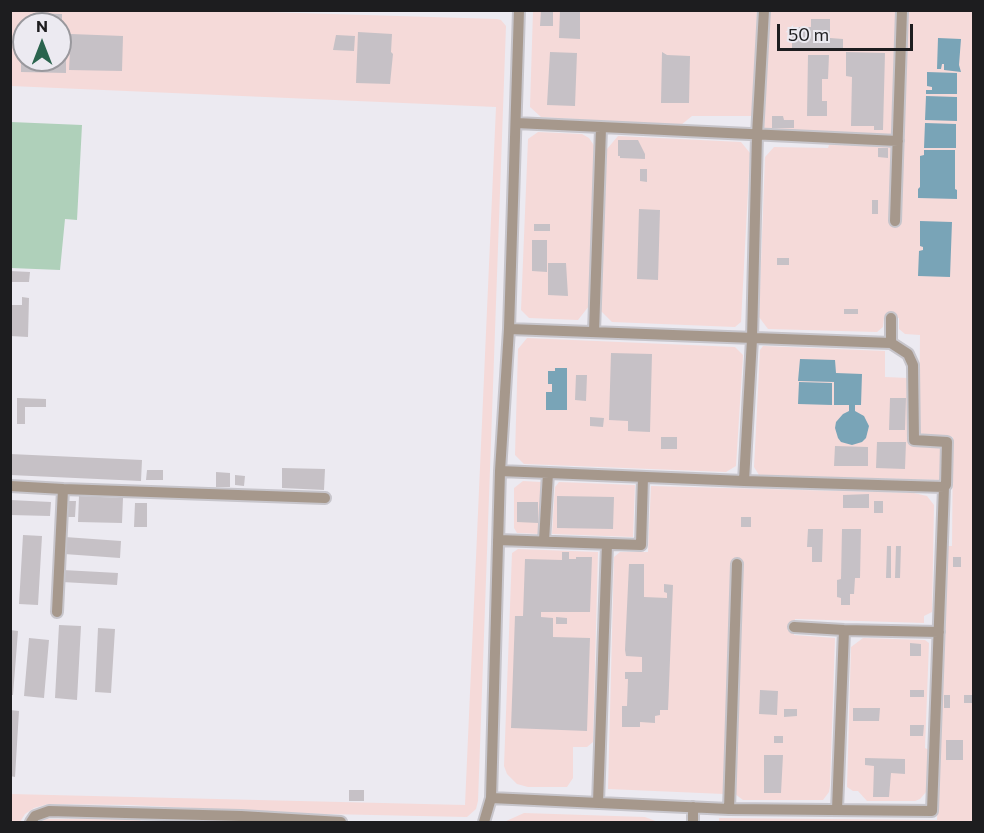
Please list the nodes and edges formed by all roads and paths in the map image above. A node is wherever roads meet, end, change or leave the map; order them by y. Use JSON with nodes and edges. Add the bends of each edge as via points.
{"nodes":[{"id":1,"x":519,"y":10,"type":"edge"},
{"id":2,"x":764,"y":10,"type":"edge"},
{"id":3,"x":903,"y":10,"type":"edge"},
{"id":4,"x":516,"y":123,"type":"junction"},
{"id":5,"x":601,"y":128,"type":"junction"},
{"id":6,"x":757,"y":135,"type":"junction"},
{"id":7,"x":898,"y":141,"type":"junction"},
{"id":8,"x":895,"y":221,"type":"dead end"},
{"id":9,"x":891,"y":318,"type":"dead end"},
{"id":10,"x":509,"y":329,"type":"junction"},
{"id":11,"x":594,"y":332,"type":"junction"},
{"id":12,"x":752,"y":339,"type":"junction"},
{"id":13,"x":891,"y":343,"type":"junction"},
{"id":14,"x":500,"y":471,"type":"junction"},
{"id":15,"x":548,"y":473,"type":"junction"},
{"id":16,"x":643,"y":477,"type":"junction"},
{"id":17,"x":744,"y":481,"type":"junction"},
{"id":18,"x":10,"y":486,"type":"edge"},
{"id":19,"x":944,"y":487,"type":"junction"},
{"id":20,"x":63,"y":489,"type":"junction"},
{"id":21,"x":325,"y":498,"type":"dead end"},
{"id":22,"x":498,"y":540,"type":"junction"},
{"id":23,"x":544,"y":542,"type":"junction"},
{"id":24,"x":607,"y":544,"type":"junction"},
{"id":25,"x":737,"y":564,"type":"dead end"},
{"id":26,"x":57,"y":612,"type":"dead end"},
{"id":27,"x":794,"y":627,"type":"dead end"},
{"id":28,"x":844,"y":630,"type":"junction"},
{"id":29,"x":939,"y":632,"type":"junction"},
{"id":30,"x":491,"y":798,"type":"junction"},
{"id":31,"x":598,"y":803,"type":"junction"},
{"id":32,"x":693,"y":807,"type":"junction"},
{"id":33,"x":729,"y":809,"type":"junction"},
{"id":34,"x":837,"y":810,"type":"junction"},
{"id":35,"x":154,"y":818,"type":"edge"},
{"id":36,"x":241,"y":819,"type":"edge"},
{"id":37,"x":31,"y":822,"type":"edge"},
{"id":38,"x":341,"y":822,"type":"edge"},
{"id":39,"x":484,"y":822,"type":"edge"},
{"id":40,"x":693,"y":822,"type":"edge"}],
"edges":[{"from":1,"to":4,"type":"lane"},
{"from":2,"to":6,"type":"lane"},
{"from":3,"to":7,"type":"lane"},
{"from":4,"to":5,"type":"lane"},
{"from":4,"to":10,"type":"lane"},
{"from":5,"to":6,"type":"lane"},
{"from":5,"to":11,"type":"lane"},
{"from":6,"to":7,"type":"lane"},
{"from":6,"to":12,"type":"lane"},
{"from":7,"to":8,"type":"lane"},
{"from":9,"to":13,"type":"lane"},
{"from":10,"to":11,"type":"lane"},
{"from":10,"to":14,"type":"lane"},
{"from":11,"to":12,"type":"lane"},
{"from":12,"to":13,"type":"lane"},
{"from":12,"to":17,"type":"lane"},
{"from":13,"to":19,"type":"lane","via":[[908,354],[913,365],[914,440],[947,442]]},
{"from":14,"to":15,"type":"lane"},
{"from":14,"to":22,"type":"lane"},
{"from":15,"to":16,"type":"lane"},
{"from":15,"to":23,"type":"lane"},
{"from":16,"to":17,"type":"lane"},
{"from":16,"to":24,"type":"lane","via":[[640,545]]},
{"from":17,"to":19,"type":"lane"},
{"from":18,"to":20,"type":"lane"},
{"from":19,"to":29,"type":"lane"},
{"from":20,"to":21,"type":"lane"},
{"from":20,"to":26,"type":"lane"},
{"from":22,"to":23,"type":"lane"},
{"from":22,"to":30,"type":"lane"},
{"from":23,"to":24,"type":"lane"},
{"from":24,"to":31,"type":"lane"},
{"from":25,"to":33,"type":"lane"},
{"from":27,"to":28,"type":"lane"},
{"from":28,"to":29,"type":"lane"},
{"from":28,"to":34,"type":"lane"},
{"from":29,"to":34,"type":"lane","via":[[932,811]]},
{"from":30,"to":31,"type":"lane"},
{"from":30,"to":39,"type":"lane"},
{"from":31,"to":32,"type":"lane"},
{"from":32,"to":33,"type":"lane"},
{"from":32,"to":40,"type":"lane"},
{"from":33,"to":34,"type":"lane"},
{"from":35,"to":36,"type":"lane"},
{"from":35,"to":37,"type":"lane","via":[[49,811],[35,816]]},
{"from":36,"to":38,"type":"lane"}]}
